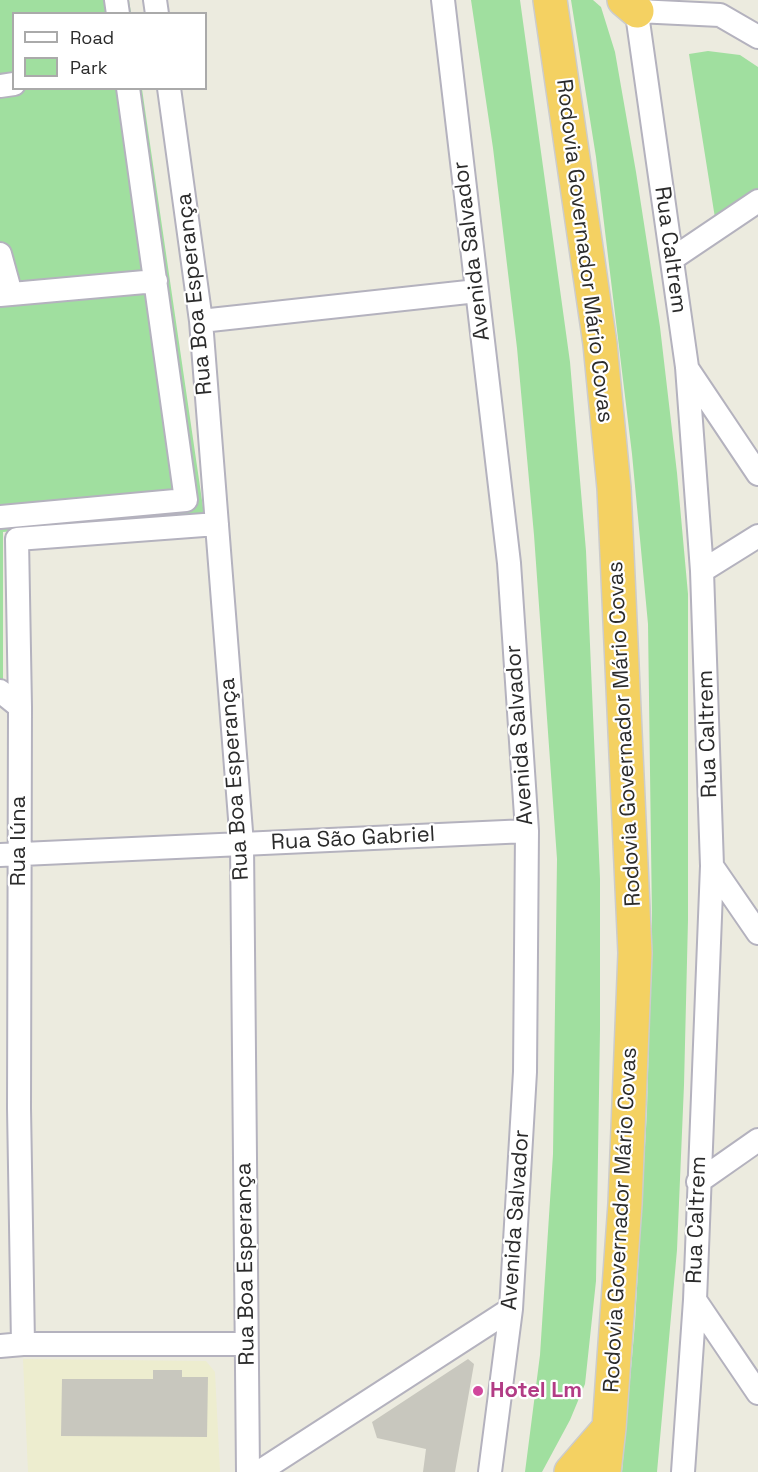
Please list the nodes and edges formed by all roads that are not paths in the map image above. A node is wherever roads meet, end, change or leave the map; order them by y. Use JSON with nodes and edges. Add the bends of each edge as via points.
{"nodes":[{"id":1,"x":443,"y":0,"type":"edge"},
{"id":2,"x":550,"y":0,"type":"edge"},
{"id":3,"x":632,"y":4,"type":"edge"},
{"id":4,"x":758,"y":37,"type":"edge"},
{"id":5,"x":128,"y":90,"type":"edge"},
{"id":6,"x":169,"y":90,"type":"edge"},
{"id":7,"x":758,"y":201,"type":"edge"},
{"id":8,"x":0,"y":254,"type":"edge"},
{"id":9,"x":672,"y":259,"type":"junction"},
{"id":10,"x":156,"y":280,"type":"junction"},
{"id":11,"x":477,"y":291,"type":"junction"},
{"id":12,"x":5,"y":295,"type":"edge"},
{"id":13,"x":201,"y":321,"type":"junction"},
{"id":14,"x":687,"y":367,"type":"junction"},
{"id":15,"x":758,"y":474,"type":"edge"},
{"id":16,"x":0,"y":517,"type":"edge"},
{"id":17,"x":217,"y":524,"type":"junction"},
{"id":18,"x":758,"y":536,"type":"edge"},
{"id":19,"x":702,"y":571,"type":"junction"},
{"id":20,"x":0,"y":691,"type":"edge"},
{"id":21,"x":10,"y":707,"type":"edge"},
{"id":22,"x":527,"y":831,"type":"junction"},
{"id":23,"x":242,"y":844,"type":"junction"},
{"id":24,"x":10,"y":855,"type":"edge"},
{"id":25,"x":712,"y":866,"type":"junction"},
{"id":26,"x":758,"y":933,"type":"edge"},
{"id":27,"x":10,"y":1108,"type":"edge"},
{"id":28,"x":758,"y":1140,"type":"edge"},
{"id":29,"x":698,"y":1182,"type":"junction"},
{"id":30,"x":695,"y":1300,"type":"junction"},
{"id":31,"x":511,"y":1309,"type":"junction"},
{"id":32,"x":23,"y":1344,"type":"junction"},
{"id":33,"x":246,"y":1344,"type":"junction"},
{"id":34,"x":0,"y":1346,"type":"edge"},
{"id":35,"x":758,"y":1393,"type":"edge"},
{"id":36,"x":609,"y":1428,"type":"junction"},
{"id":37,"x":248,"y":1472,"type":"edge"},
{"id":38,"x":259,"y":1472,"type":"edge"},
{"id":39,"x":490,"y":1472,"type":"edge"},
{"id":40,"x":571,"y":1472,"type":"edge"},
{"id":41,"x":604,"y":1472,"type":"edge"},
{"id":42,"x":683,"y":1472,"type":"edge"}],
"edges":[{"from":1,"to":11,"type":"street","name":"Avenida Salvador"},
{"from":2,"to":36,"type":"highway","name":"Rodovia Governador Mário Covas","via":[[600,344],[614,488],[635,953],[625,1204]]},
{"from":3,"to":4,"type":"street","via":[[720,15]]},
{"from":3,"to":9,"type":"street","name":"Rua Caltrem"},
{"from":5,"to":10,"type":"street"},
{"from":6,"to":13,"type":"street","name":"Rua Boa Esperança"},
{"from":7,"to":9,"type":"street"},
{"from":8,"to":12,"type":"street"},
{"from":9,"to":14,"type":"street","name":"Rua Caltrem"},
{"from":10,"to":12,"type":"street"},
{"from":10,"to":16,"type":"street","via":[[186,500]]},
{"from":11,"to":13,"type":"street"},
{"from":11,"to":22,"type":"street","name":"Avenida Salvador","via":[[509,563]]},
{"from":13,"to":17,"type":"street","name":"Rua Boa Esperança"},
{"from":14,"to":15,"type":"street"},
{"from":14,"to":19,"type":"street","name":"Rua Caltrem"},
{"from":17,"to":21,"type":"street","name":"Rua Iúna","via":[[17,539]]},
{"from":17,"to":23,"type":"street","name":"Rua Boa Esperança"},
{"from":18,"to":19,"type":"street"},
{"from":19,"to":25,"type":"street","name":"Rua Caltrem"},
{"from":20,"to":21,"type":"street"},
{"from":21,"to":24,"type":"street","name":"Rua Iúna"},
{"from":22,"to":23,"type":"street","name":"Rua São Gabriel"},
{"from":22,"to":31,"type":"street","name":"Avenida Salvador","via":[[525,1072]]},
{"from":23,"to":24,"type":"street","name":"Rua São Gabriel"},
{"from":23,"to":33,"type":"street","name":"Rua Boa Esperança"},
{"from":24,"to":27,"type":"street","name":"Rua Iúna"},
{"from":25,"to":26,"type":"street"},
{"from":25,"to":29,"type":"street","name":"Rua Caltrem"},
{"from":27,"to":32,"type":"street","name":"Rua Iúna"},
{"from":28,"to":29,"type":"street"},
{"from":29,"to":30,"type":"street","name":"Rua Caltrem"},
{"from":30,"to":35,"type":"street"},
{"from":30,"to":42,"type":"street","name":"Rua Caltrem"},
{"from":31,"to":38,"type":"street"},
{"from":31,"to":39,"type":"street","name":"Avenida Salvador"},
{"from":32,"to":33,"type":"street"},
{"from":32,"to":34,"type":"street"},
{"from":33,"to":37,"type":"street","name":"Rua Boa Esperança"},
{"from":36,"to":40,"type":"highway"},
{"from":36,"to":41,"type":"highway","name":"Rodovia Governador Mário Covas"}]}
